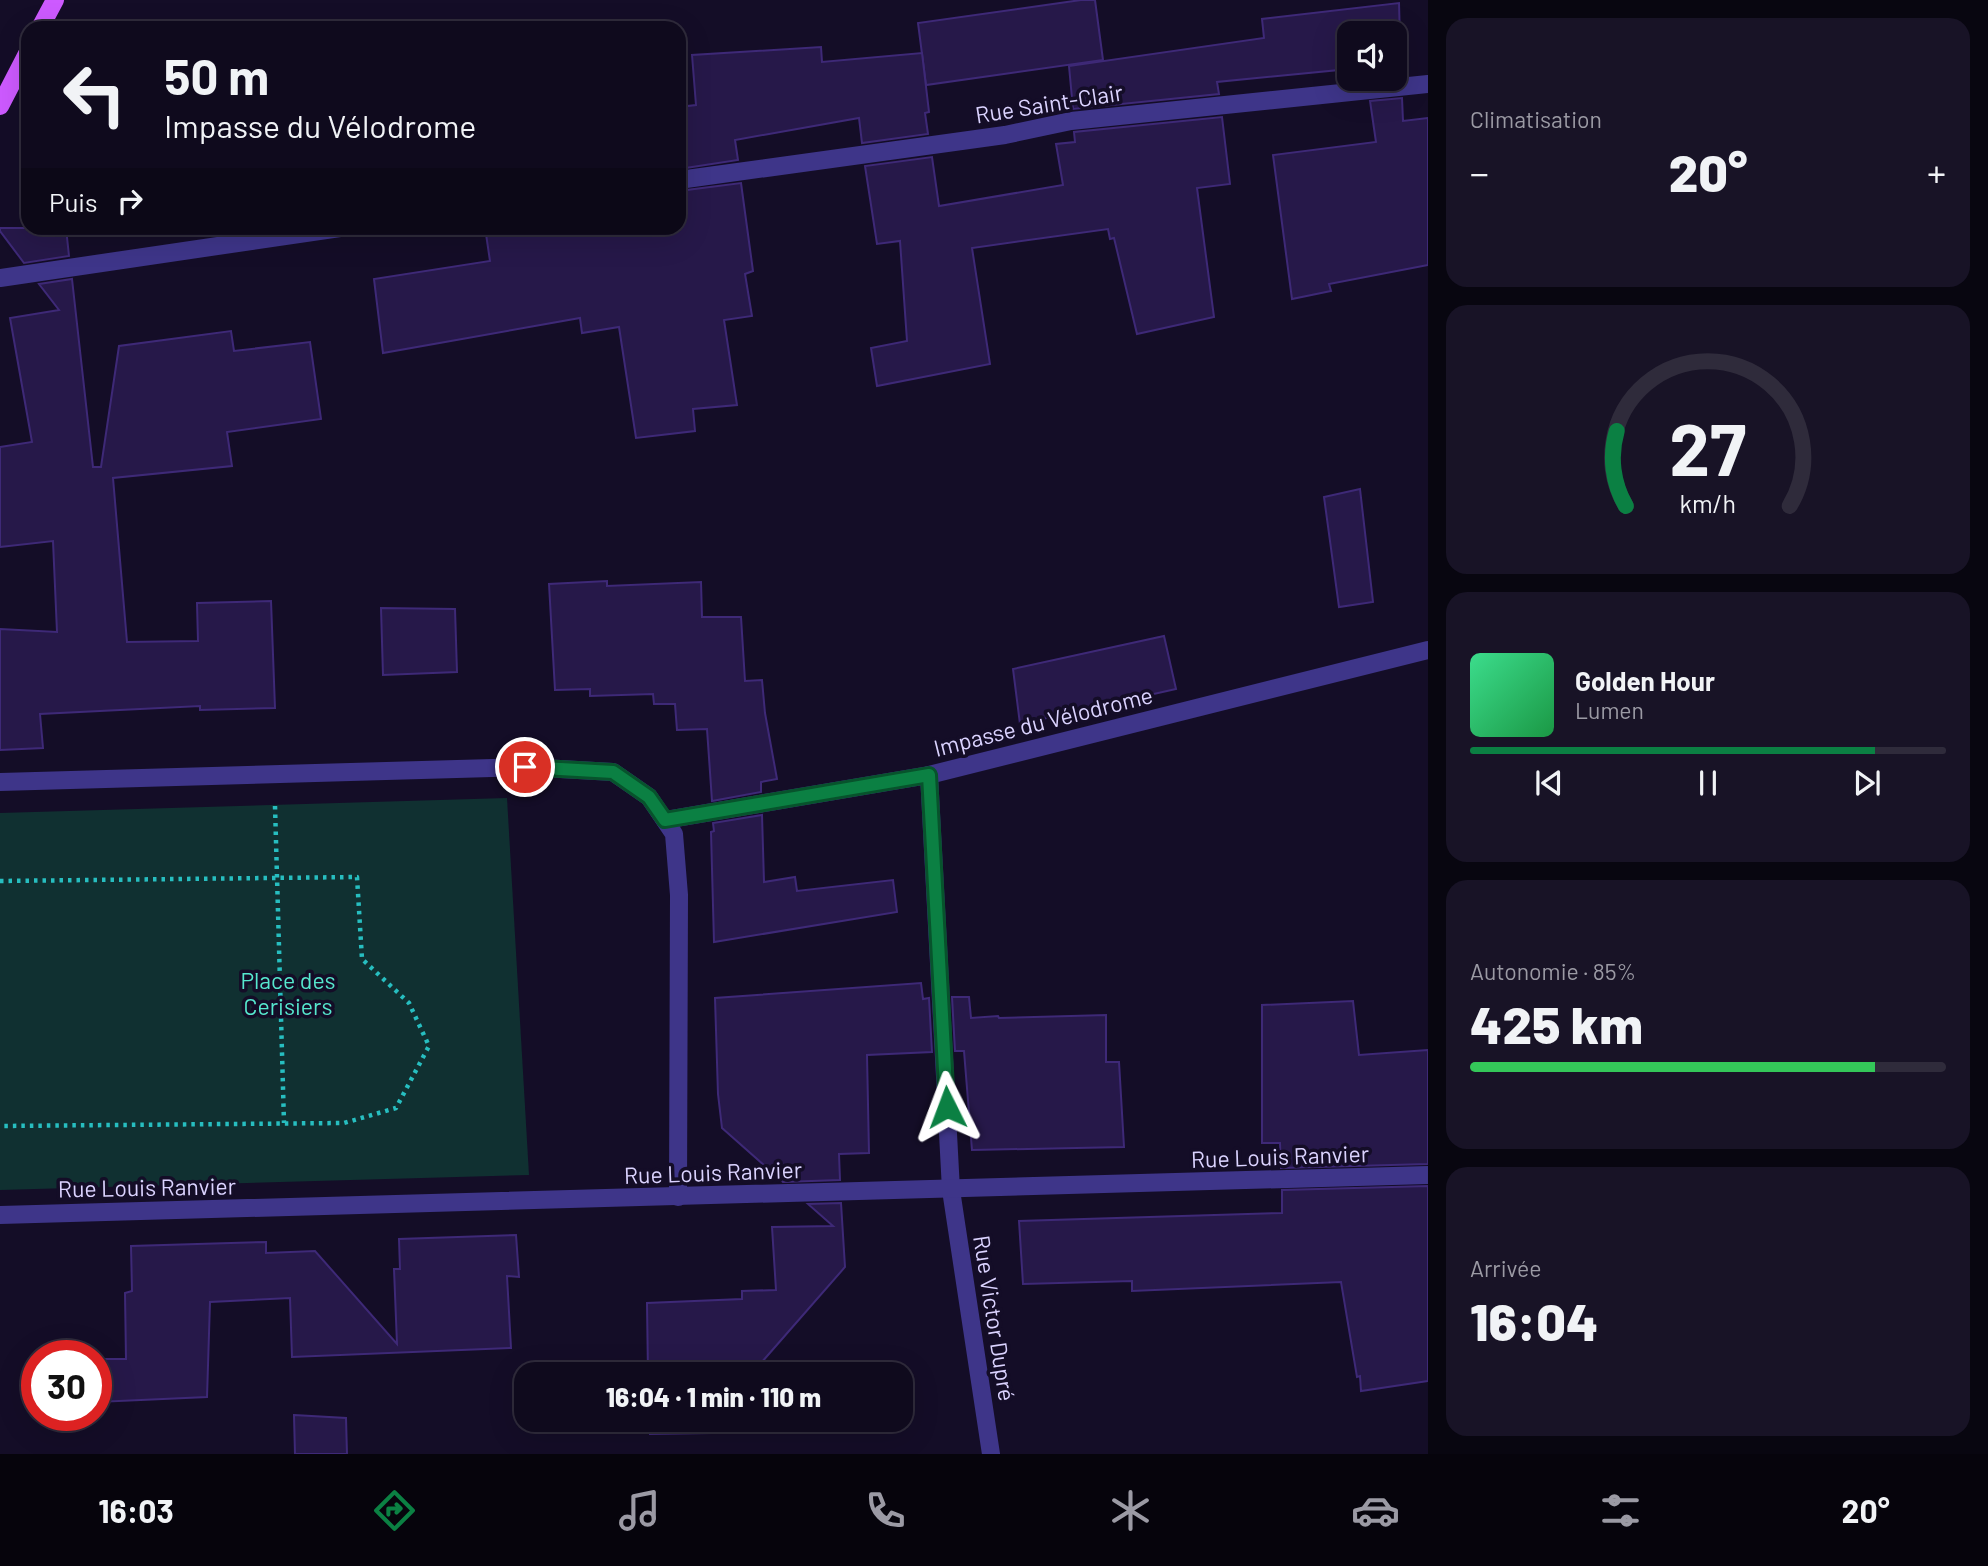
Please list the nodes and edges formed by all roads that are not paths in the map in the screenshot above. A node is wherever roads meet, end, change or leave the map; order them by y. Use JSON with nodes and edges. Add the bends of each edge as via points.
{"nodes":[{"id":1,"x":55,"y":0,"type":"edge"},
{"id":2,"x":44,"y":21,"type":"edge"},
{"id":3,"x":21,"y":66,"type":"edge"},
{"id":4,"x":1428,"y":84,"type":"edge"},
{"id":5,"x":0,"y":106,"type":"edge"},
{"id":6,"x":686,"y":179,"type":"edge"},
{"id":7,"x":292,"y":235,"type":"edge"},
{"id":8,"x":0,"y":278,"type":"edge"},
{"id":9,"x":1428,"y":650,"type":"edge"},
{"id":10,"x":929,"y":775,"type":"junction"},
{"id":11,"x":0,"y":782,"type":"edge"},
{"id":12,"x":665,"y":820,"type":"junction"},
{"id":13,"x":1428,"y":1175,"type":"edge"},
{"id":14,"x":951,"y":1189,"type":"junction"},
{"id":15,"x":678,"y":1197,"type":"junction"},
{"id":16,"x":0,"y":1215,"type":"edge"},
{"id":17,"x":991,"y":1454,"type":"edge"}],
"edges":[{"from":1,"to":2,"type":"main road"},
{"from":3,"to":5,"type":"main road"},
{"from":4,"to":6,"type":"street","name":"Rue Saint-Clair","via":[[1071,121],[1005,135]]},
{"from":7,"to":8,"type":"street"},
{"from":9,"to":10,"type":"street","name":"Impasse du Vélodrome"},
{"from":10,"to":12,"type":"street","name":"Impasse du Vélodrome"},
{"from":10,"to":14,"type":"street","name":"Rue Victor Dupré"},
{"from":11,"to":12,"type":"street","via":[[525,767],[613,772],[649,797]]},
{"from":12,"to":15,"type":"street","via":[[674,834],[679,895]]},
{"from":13,"to":14,"type":"street","name":"Rue Louis Ranvier"},
{"from":14,"to":15,"type":"street","name":"Rue Louis Ranvier"},
{"from":14,"to":17,"type":"street","name":"Rue Victor Dupré"},
{"from":15,"to":16,"type":"street","name":"Rue Louis Ranvier"}]}
